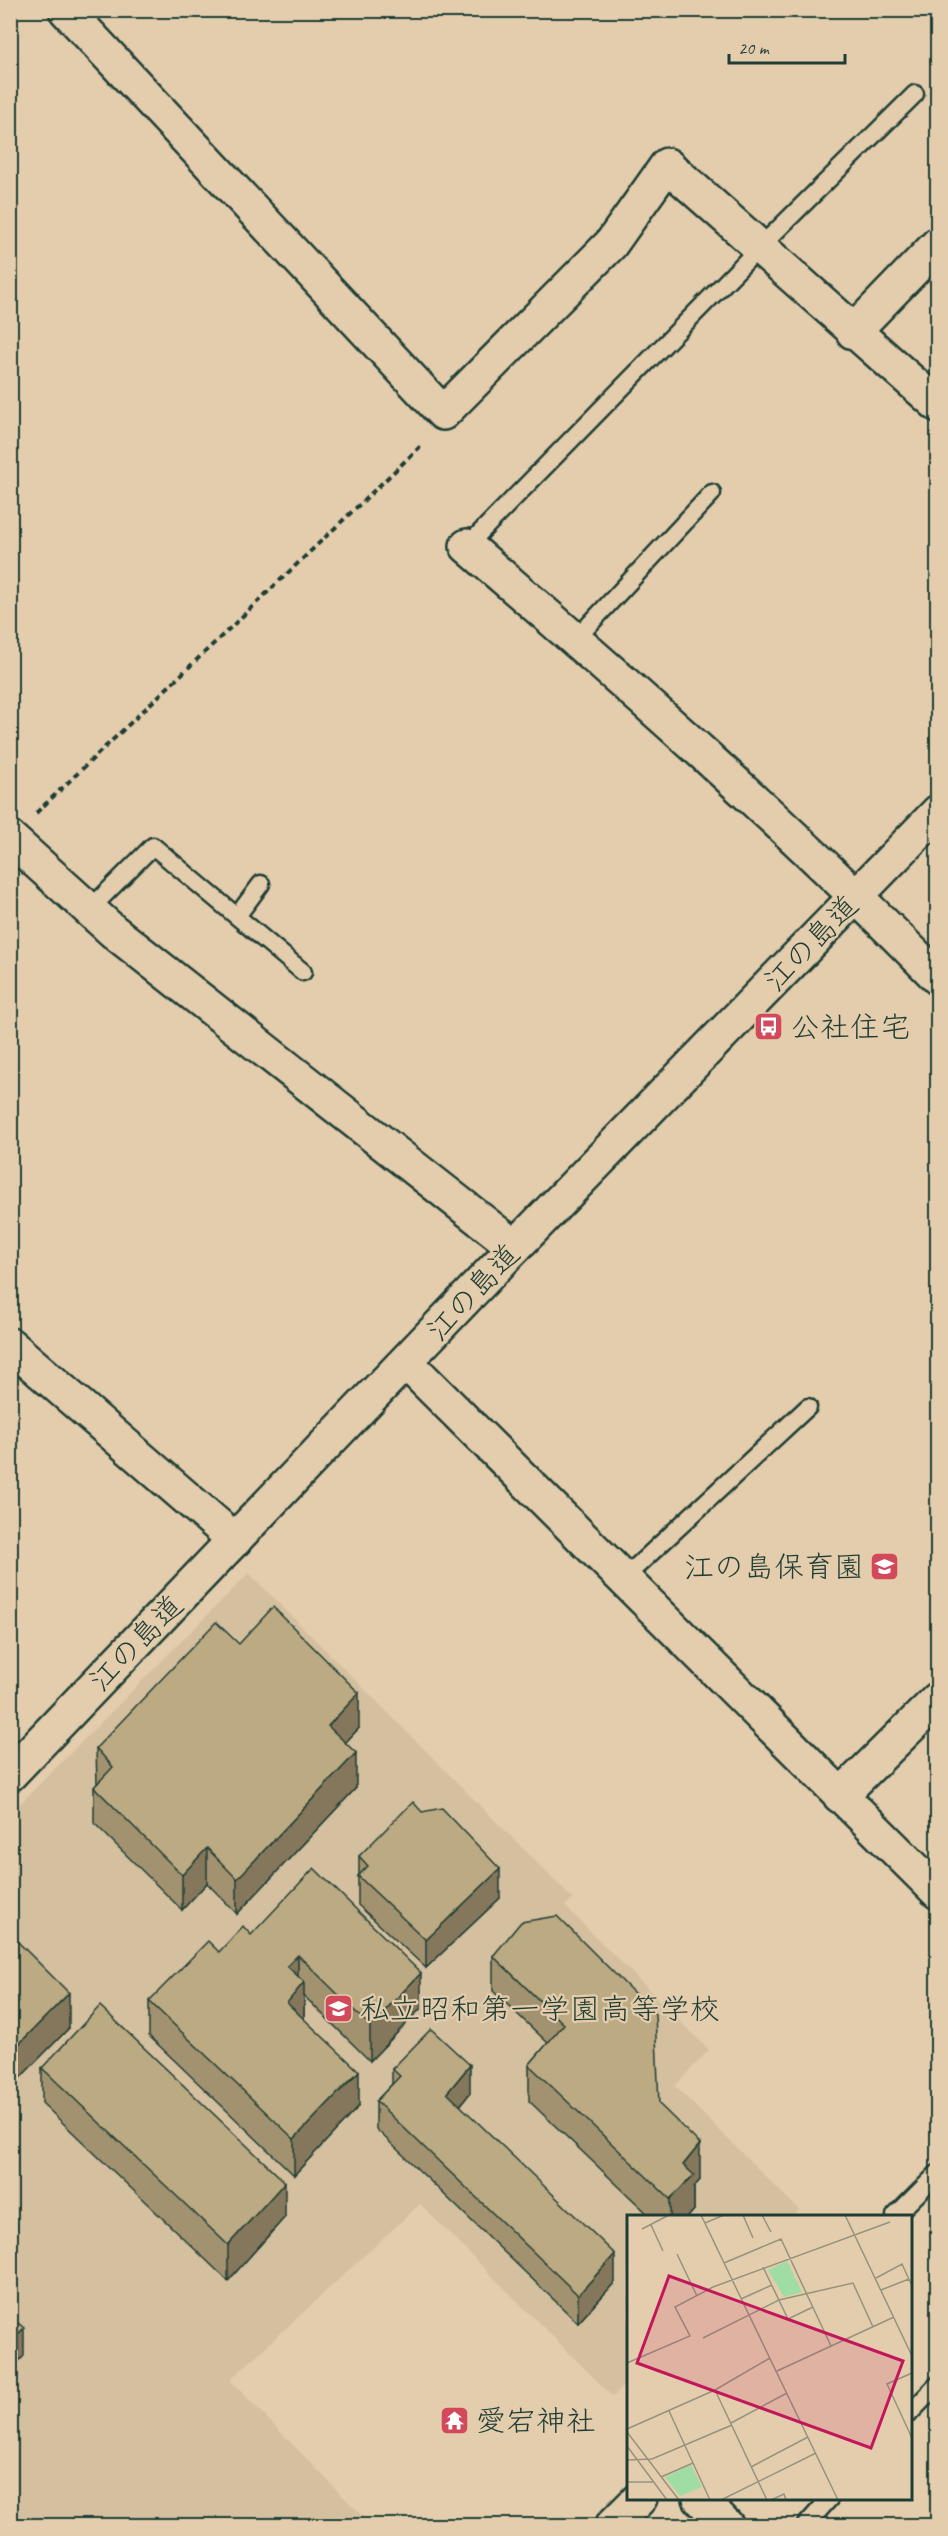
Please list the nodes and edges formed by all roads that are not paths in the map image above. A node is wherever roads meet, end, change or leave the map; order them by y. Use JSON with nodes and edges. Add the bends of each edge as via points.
{"nodes":[{"id":1,"x":66,"y":10,"type":"edge"},
{"id":2,"x":915,"y":94,"type":"dead end"},
{"id":3,"x":938,"y":244,"type":"edge"},
{"id":4,"x":759,"y":248,"type":"junction"},
{"id":5,"x":853,"y":332,"type":"junction"},
{"id":6,"x":938,"y":405,"type":"edge"},
{"id":7,"x":712,"y":493,"type":"dead end"},
{"id":8,"x":467,"y":546,"type":"joint"},
{"id":9,"x":575,"y":640,"type":"junction"},
{"id":10,"x":938,"y":812,"type":"edge"},
{"id":11,"x":19,"y":829,"type":"edge"},
{"id":12,"x":261,"y":884,"type":"dead end"},
{"id":13,"x":857,"y":896,"type":"junction"},
{"id":14,"x":90,"y":909,"type":"junction"},
{"id":15,"x":237,"y":916,"type":"junction"},
{"id":16,"x":303,"y":972,"type":"dead end"},
{"id":17,"x":938,"y":978,"type":"edge"},
{"id":18,"x":515,"y":1247,"type":"junction"},
{"id":19,"x":10,"y":1345,"type":"edge"},
{"id":20,"x":406,"y":1362,"type":"junction"},
{"id":21,"x":808,"y":1407,"type":"dead end"},
{"id":22,"x":235,"y":1540,"type":"junction"},
{"id":23,"x":623,"y":1579,"type":"junction"},
{"id":24,"x":938,"y":1699,"type":"edge"},
{"id":25,"x":11,"y":1772,"type":"edge"},
{"id":26,"x":840,"y":1796,"type":"junction"},
{"id":27,"x":938,"y":1892,"type":"edge"},
{"id":28,"x":938,"y":2173,"type":"edge"},
{"id":29,"x":897,"y":2215,"type":"edge"},
{"id":30,"x":938,"y":2384,"type":"edge"},
{"id":31,"x":912,"y":2411,"type":"edge"},
{"id":32,"x":639,"y":2500,"type":"edge"},
{"id":33,"x":701,"y":2500,"type":"edge"},
{"id":34,"x":829,"y":2500,"type":"edge"},
{"id":35,"x":612,"y":2526,"type":"edge"},
{"id":36,"x":727,"y":2526,"type":"edge"},
{"id":37,"x":805,"y":2526,"type":"edge"}],
"edges":[{"from":1,"to":4,"type":"street","via":[[443,413],[611,244],[667,165]]},
{"from":2,"to":4,"type":"lane"},
{"from":3,"to":5,"type":"street"},
{"from":4,"to":5,"type":"street"},
{"from":4,"to":8,"type":"lane"},
{"from":5,"to":6,"type":"street"},
{"from":7,"to":9,"type":"lane"},
{"from":8,"to":9,"type":"street"},
{"from":9,"to":13,"type":"street"},
{"from":10,"to":13,"type":"street","name":"江の島道"},
{"from":11,"to":14,"type":"street"},
{"from":12,"to":15,"type":"lane"},
{"from":13,"to":17,"type":"street"},
{"from":13,"to":18,"type":"street","name":"江の島道"},
{"from":14,"to":15,"type":"lane","via":[[153,846]]},
{"from":14,"to":18,"type":"street"},
{"from":15,"to":16,"type":"lane"},
{"from":18,"to":20,"type":"street","name":"江の島道"},
{"from":19,"to":22,"type":"street"},
{"from":20,"to":22,"type":"street","name":"江の島道"},
{"from":20,"to":23,"type":"street"},
{"from":21,"to":23,"type":"lane"},
{"from":22,"to":25,"type":"street","name":"江の島道"},
{"from":23,"to":26,"type":"street"},
{"from":24,"to":26,"type":"street"},
{"from":26,"to":27,"type":"street"},
{"from":28,"to":29,"type":"lane"},
{"from":30,"to":31,"type":"lane"},
{"from":32,"to":35,"type":"street"},
{"from":33,"to":36,"type":"street"},
{"from":34,"to":37,"type":"lane"}]}
